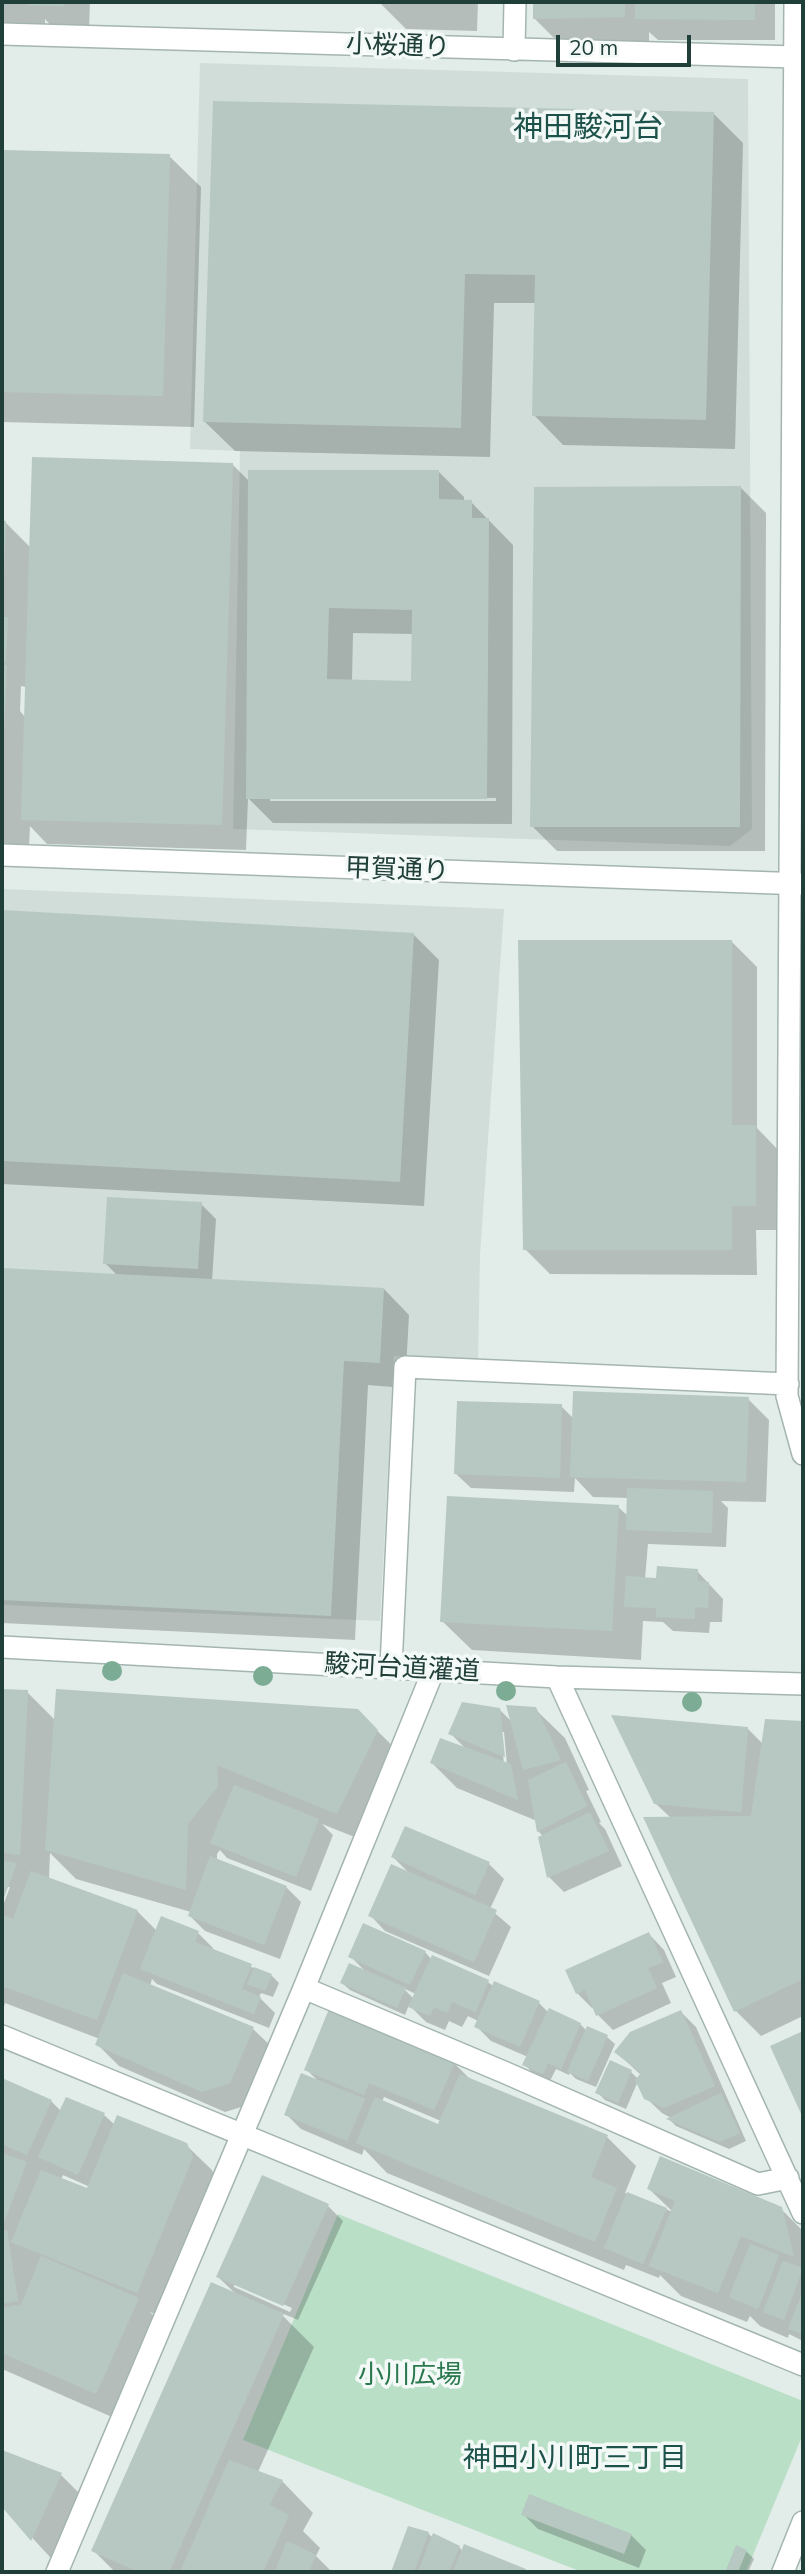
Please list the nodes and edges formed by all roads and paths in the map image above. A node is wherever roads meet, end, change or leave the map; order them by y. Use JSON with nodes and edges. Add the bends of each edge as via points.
{"nodes":[{"id":1,"x":515,"y":2,"type":"edge"},
{"id":2,"x":795,"y":2,"type":"edge"},
{"id":3,"x":2,"y":34,"type":"edge"},
{"id":4,"x":514,"y":50,"type":"junction"},
{"id":5,"x":795,"y":57,"type":"junction"},
{"id":6,"x":798,"y":305,"type":"edge"},
{"id":7,"x":2,"y":855,"type":"edge"},
{"id":8,"x":797,"y":883,"type":"edge"},
{"id":9,"x":788,"y":1384,"type":"junction"},
{"id":10,"x":803,"y":1454,"type":"edge"},
{"id":11,"x":2,"y":1647,"type":"edge"},
{"id":12,"x":391,"y":1667,"type":"junction"},
{"id":13,"x":434,"y":1669,"type":"junction"},
{"id":14,"x":558,"y":1677,"type":"junction"},
{"id":15,"x":803,"y":1684,"type":"edge"},
{"id":16,"x":304,"y":1988,"type":"junction"},
{"id":17,"x":2,"y":2035,"type":"edge"},
{"id":18,"x":241,"y":2133,"type":"junction"},
{"id":19,"x":788,"y":2178,"type":"junction"},
{"id":20,"x":803,"y":2213,"type":"edge"},
{"id":21,"x":803,"y":2365,"type":"edge"},
{"id":22,"x":803,"y":2522,"type":"edge"},
{"id":23,"x":57,"y":2572,"type":"edge"},
{"id":24,"x":783,"y":2572,"type":"edge"}],
"edges":[{"from":1,"to":4,"type":"street"},
{"from":2,"to":5,"type":"street"},
{"from":3,"to":4,"type":"street","name":"小桜通り"},
{"from":4,"to":5,"type":"street","name":"小桜通り"},
{"from":5,"to":6,"type":"street"},
{"from":6,"to":8,"type":"street"},
{"from":7,"to":8,"type":"street","name":"甲賀通り"},
{"from":8,"to":9,"type":"street"},
{"from":9,"to":10,"type":"street"},
{"from":9,"to":12,"type":"street","via":[[405,1367]]},
{"from":11,"to":12,"type":"street","name":"駿河台道灌道"},
{"from":12,"to":13,"type":"street","name":"駿河台道灌道"},
{"from":13,"to":14,"type":"street","name":"駿河台道灌道"},
{"from":13,"to":16,"type":"street"},
{"from":14,"to":15,"type":"street","name":"駿河台道灌道"},
{"from":14,"to":19,"type":"street"},
{"from":16,"to":18,"type":"street"},
{"from":16,"to":19,"type":"street","via":[[758,2185]]},
{"from":17,"to":18,"type":"street"},
{"from":18,"to":21,"type":"street"},
{"from":18,"to":23,"type":"street"},
{"from":19,"to":20,"type":"street"},
{"from":22,"to":24,"type":"street"}]}
